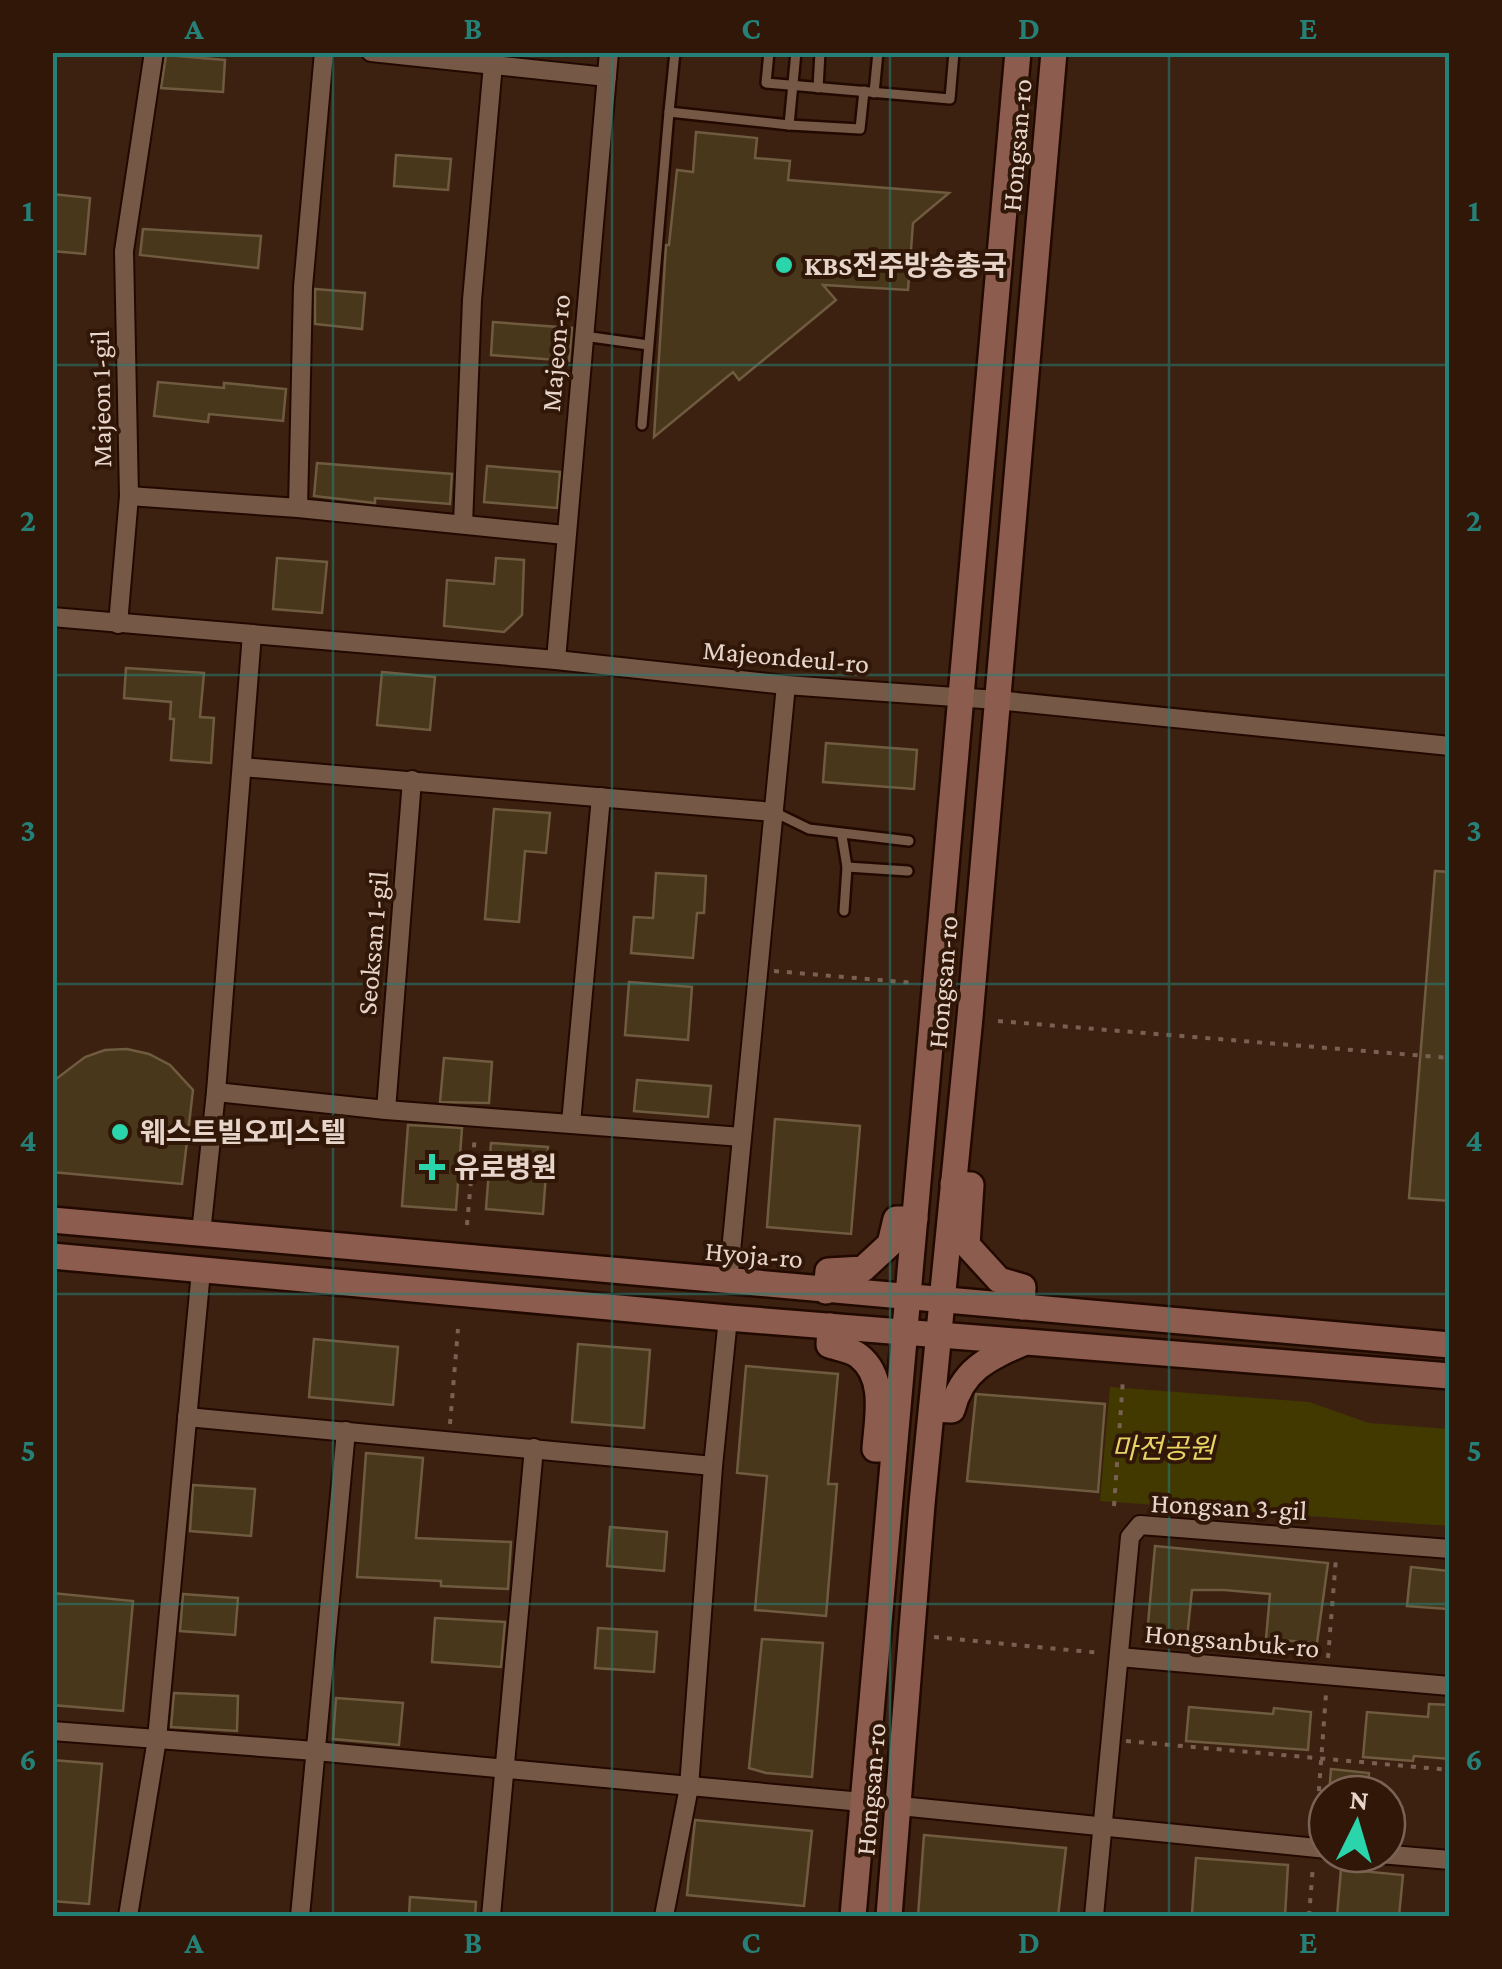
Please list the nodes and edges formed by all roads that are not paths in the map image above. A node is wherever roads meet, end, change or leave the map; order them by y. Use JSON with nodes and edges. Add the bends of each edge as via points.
{"nodes":[{"id":1,"x":154,"y":52,"type":"edge"},
{"id":2,"x":324,"y":52,"type":"edge"},
{"id":3,"x":370,"y":52,"type":"edge"},
{"id":4,"x":609,"y":52,"type":"edge"},
{"id":5,"x":675,"y":52,"type":"edge"},
{"id":6,"x":768,"y":52,"type":"edge"},
{"id":7,"x":796,"y":52,"type":"edge"},
{"id":8,"x":820,"y":52,"type":"edge"},
{"id":9,"x":878,"y":52,"type":"edge"},
{"id":10,"x":954,"y":52,"type":"edge"},
{"id":11,"x":1018,"y":52,"type":"edge"},
{"id":12,"x":1054,"y":52,"type":"edge"},
{"id":13,"x":493,"y":64,"type":"junction"},
{"id":14,"x":607,"y":76,"type":"junction"},
{"id":15,"x":793,"y":86,"type":"junction"},
{"id":16,"x":818,"y":88,"type":"junction"},
{"id":17,"x":869,"y":92,"type":"junction"},
{"id":18,"x":669,"y":112,"type":"junction"},
{"id":19,"x":789,"y":125,"type":"junction"},
{"id":20,"x":584,"y":336,"type":"junction"},
{"id":21,"x":648,"y":345,"type":"junction"},
{"id":22,"x":642,"y":426,"type":"dead end"},
{"id":23,"x":130,"y":496,"type":"junction"},
{"id":24,"x":298,"y":508,"type":"junction"},
{"id":25,"x":463,"y":524,"type":"junction"},
{"id":26,"x":565,"y":535,"type":"junction"},
{"id":27,"x":52,"y":617,"type":"edge"},
{"id":28,"x":118,"y":624,"type":"junction"},
{"id":29,"x":252,"y":634,"type":"junction"},
{"id":30,"x":556,"y":660,"type":"junction"},
{"id":31,"x":786,"y":685,"type":"junction"},
{"id":32,"x":962,"y":697,"type":"junction"},
{"id":33,"x":997,"y":700,"type":"junction"},
{"id":34,"x":1450,"y":746,"type":"edge"},
{"id":35,"x":242,"y":767,"type":"junction"},
{"id":36,"x":412,"y":780,"type":"junction"},
{"id":37,"x":601,"y":797,"type":"junction"},
{"id":38,"x":774,"y":812,"type":"junction"},
{"id":39,"x":842,"y":836,"type":"junction"},
{"id":40,"x":909,"y":841,"type":"dead end"},
{"id":41,"x":847,"y":867,"type":"junction"},
{"id":42,"x":908,"y":871,"type":"dead end"},
{"id":43,"x":844,"y":911,"type":"dead end"},
{"id":44,"x":216,"y":1092,"type":"junction"},
{"id":45,"x":386,"y":1110,"type":"junction"},
{"id":46,"x":571,"y":1123,"type":"junction"},
{"id":47,"x":742,"y":1137,"type":"junction"},
{"id":48,"x":953,"y":1184,"type":"junction"},
{"id":49,"x":915,"y":1219,"type":"junction"},
{"id":50,"x":52,"y":1220,"type":"edge"},
{"id":51,"x":201,"y":1233,"type":"junction"},
{"id":52,"x":52,"y":1256,"type":"edge"},
{"id":53,"x":201,"y":1271,"type":"junction"},
{"id":54,"x":728,"y":1282,"type":"junction"},
{"id":55,"x":826,"y":1291,"type":"junction"},
{"id":56,"x":908,"y":1298,"type":"junction"},
{"id":57,"x":943,"y":1301,"type":"junction"},
{"id":58,"x":1022,"y":1307,"type":"junction"},
{"id":59,"x":728,"y":1318,"type":"junction"},
{"id":60,"x":830,"y":1326,"type":"junction"},
{"id":61,"x":906,"y":1332,"type":"junction"},
{"id":62,"x":940,"y":1334,"type":"junction"},
{"id":63,"x":1027,"y":1341,"type":"junction"},
{"id":64,"x":1450,"y":1346,"type":"edge"},
{"id":65,"x":1450,"y":1376,"type":"edge"},
{"id":66,"x":932,"y":1409,"type":"junction"},
{"id":67,"x":187,"y":1417,"type":"junction"},
{"id":68,"x":346,"y":1431,"type":"junction"},
{"id":69,"x":534,"y":1448,"type":"junction"},
{"id":70,"x":894,"y":1449,"type":"junction"},
{"id":71,"x":713,"y":1466,"type":"junction"},
{"id":72,"x":1450,"y":1549,"type":"edge"},
{"id":73,"x":1110,"y":1655,"type":"junction"},
{"id":74,"x":1450,"y":1686,"type":"edge"},
{"id":75,"x":52,"y":1732,"type":"edge"},
{"id":76,"x":157,"y":1739,"type":"junction"},
{"id":77,"x":315,"y":1752,"type":"junction"},
{"id":78,"x":505,"y":1769,"type":"junction"},
{"id":79,"x":689,"y":1787,"type":"junction"},
{"id":80,"x":862,"y":1802,"type":"junction"},
{"id":81,"x":900,"y":1806,"type":"junction"},
{"id":82,"x":1103,"y":1827,"type":"junction"},
{"id":83,"x":1307,"y":1852,"type":"edge"},
{"id":84,"x":1407,"y":1856,"type":"edge"},
{"id":85,"x":1450,"y":1860,"type":"edge"},
{"id":86,"x":128,"y":1916,"type":"edge"},
{"id":87,"x":300,"y":1916,"type":"edge"},
{"id":88,"x":492,"y":1916,"type":"edge"},
{"id":89,"x":664,"y":1916,"type":"edge"},
{"id":90,"x":853,"y":1916,"type":"edge"},
{"id":91,"x":890,"y":1916,"type":"edge"},
{"id":92,"x":1094,"y":1916,"type":"edge"}],
"edges":[{"from":1,"to":23,"type":"street","name":"Majeon 1-gil","via":[[124,251]]},
{"from":2,"to":24,"type":"street","via":[[303,287]]},
{"from":3,"to":13,"type":"street"},
{"from":4,"to":14,"type":"street","name":"Majeon-ro"},
{"from":5,"to":18,"type":"lane"},
{"from":6,"to":15,"type":"lane","via":[[766,83]]},
{"from":7,"to":15,"type":"lane"},
{"from":8,"to":16,"type":"lane"},
{"from":9,"to":17,"type":"lane"},
{"from":10,"to":17,"type":"lane","via":[[950,99]]},
{"from":11,"to":32,"type":"street","name":"Hongsan-ro"},
{"from":12,"to":33,"type":"street","name":"Hongsan-ro"},
{"from":13,"to":14,"type":"street"},
{"from":13,"to":25,"type":"street","via":[[472,300]]},
{"from":14,"to":20,"type":"street","name":"Majeon-ro"},
{"from":15,"to":16,"type":"lane"},
{"from":15,"to":19,"type":"lane"},
{"from":16,"to":17,"type":"lane"},
{"from":17,"to":19,"type":"lane","via":[[860,129]]},
{"from":18,"to":19,"type":"lane"},
{"from":18,"to":21,"type":"lane"},
{"from":20,"to":21,"type":"lane"},
{"from":20,"to":26,"type":"street","name":"Majeon-ro"},
{"from":21,"to":22,"type":"lane"},
{"from":23,"to":24,"type":"street","name":"Majeon 1-gil"},
{"from":23,"to":28,"type":"street"},
{"from":24,"to":25,"type":"street","name":"Majeon 1-gil"},
{"from":25,"to":26,"type":"street","name":"Majeon 1-gil"},
{"from":26,"to":30,"type":"street","name":"Majeon-ro"},
{"from":27,"to":28,"type":"street","name":"Majeondeul-ro"},
{"from":28,"to":29,"type":"street","name":"Majeondeul-ro"},
{"from":29,"to":30,"type":"street","name":"Majeondeul-ro"},
{"from":29,"to":35,"type":"street"},
{"from":30,"to":31,"type":"street","name":"Majeondeul-ro"},
{"from":31,"to":32,"type":"street","name":"Majeondeul-ro"},
{"from":31,"to":38,"type":"street"},
{"from":32,"to":33,"type":"street","name":"Majeondeul-ro"},
{"from":32,"to":49,"type":"street","name":"Hongsan-ro"},
{"from":33,"to":34,"type":"street","name":"Majeondeul-ro"},
{"from":33,"to":48,"type":"street","name":"Hongsan-ro"},
{"from":35,"to":36,"type":"street"},
{"from":35,"to":44,"type":"street"},
{"from":36,"to":37,"type":"street"},
{"from":36,"to":45,"type":"street","name":"Seoksan 1-gil"},
{"from":37,"to":38,"type":"street"},
{"from":37,"to":46,"type":"street"},
{"from":38,"to":39,"type":"lane"},
{"from":38,"to":47,"type":"street"},
{"from":39,"to":40,"type":"lane"},
{"from":39,"to":41,"type":"lane"},
{"from":41,"to":42,"type":"lane"},
{"from":41,"to":43,"type":"lane"},
{"from":44,"to":45,"type":"street"},
{"from":44,"to":51,"type":"street"},
{"from":45,"to":46,"type":"street"},
{"from":46,"to":47,"type":"street"},
{"from":47,"to":54,"type":"street"},
{"from":48,"to":57,"type":"street","name":"Hongsan-ro"},
{"from":48,"to":58,"type":"street","via":[[971,1186],[968,1245],[999,1280],[1023,1287]]},
{"from":49,"to":55,"type":"street","via":[[896,1219],[890,1244],[863,1269],[828,1271]]},
{"from":49,"to":56,"type":"street","name":"Hongsan-ro"},
{"from":50,"to":51,"type":"street","name":"Hyoja-ro"},
{"from":51,"to":54,"type":"street","name":"Hyoja-ro"},
{"from":52,"to":53,"type":"street"},
{"from":53,"to":59,"type":"street"},
{"from":53,"to":67,"type":"street"},
{"from":54,"to":55,"type":"street","name":"Hyoja-ro"},
{"from":55,"to":56,"type":"street","name":"Hyoja-ro"},
{"from":56,"to":57,"type":"street","name":"Hyoja-ro"},
{"from":56,"to":61,"type":"street","name":"Hongsan-ro"},
{"from":57,"to":58,"type":"street","name":"Hyoja-ro"},
{"from":57,"to":62,"type":"street","name":"Hongsan-ro"},
{"from":58,"to":64,"type":"street","name":"Hyoja-ro"},
{"from":59,"to":60,"type":"street"},
{"from":59,"to":71,"type":"street"},
{"from":60,"to":61,"type":"street"},
{"from":60,"to":70,"type":"street","via":[[829,1344],[858,1355],[874,1375],[875,1448]]},
{"from":61,"to":62,"type":"street"},
{"from":61,"to":70,"type":"street","name":"Hongsan-ro"},
{"from":62,"to":63,"type":"street"},
{"from":62,"to":66,"type":"street","name":"Hongsan-ro"},
{"from":63,"to":65,"type":"street"},
{"from":63,"to":66,"type":"street","via":[[973,1370],[957,1388],[952,1410]]},
{"from":66,"to":81,"type":"street","name":"Hongsan-ro"},
{"from":67,"to":68,"type":"street"},
{"from":67,"to":76,"type":"street"},
{"from":68,"to":69,"type":"street"},
{"from":68,"to":77,"type":"street"},
{"from":69,"to":71,"type":"street"},
{"from":69,"to":78,"type":"street"},
{"from":70,"to":80,"type":"street","name":"Hongsan-ro"},
{"from":71,"to":79,"type":"street"},
{"from":72,"to":73,"type":"street","name":"Hongsan 3-gil","via":[[1140,1525],[1130,1537]]},
{"from":73,"to":74,"type":"street","name":"Hongsanbuk-ro"},
{"from":73,"to":82,"type":"street","name":"Hongsanbuk-ro"},
{"from":75,"to":76,"type":"street"},
{"from":76,"to":77,"type":"street"},
{"from":76,"to":86,"type":"street"},
{"from":77,"to":78,"type":"street"},
{"from":77,"to":87,"type":"street"},
{"from":78,"to":79,"type":"street"},
{"from":78,"to":88,"type":"street"},
{"from":79,"to":80,"type":"street"},
{"from":79,"to":89,"type":"street"},
{"from":80,"to":90,"type":"street","name":"Hongsan-ro"},
{"from":81,"to":82,"type":"street"},
{"from":81,"to":91,"type":"street","name":"Hongsan-ro"},
{"from":82,"to":83,"type":"street"},
{"from":82,"to":92,"type":"street","name":"Hongsanbuk-ro"},
{"from":84,"to":85,"type":"street"}]}
